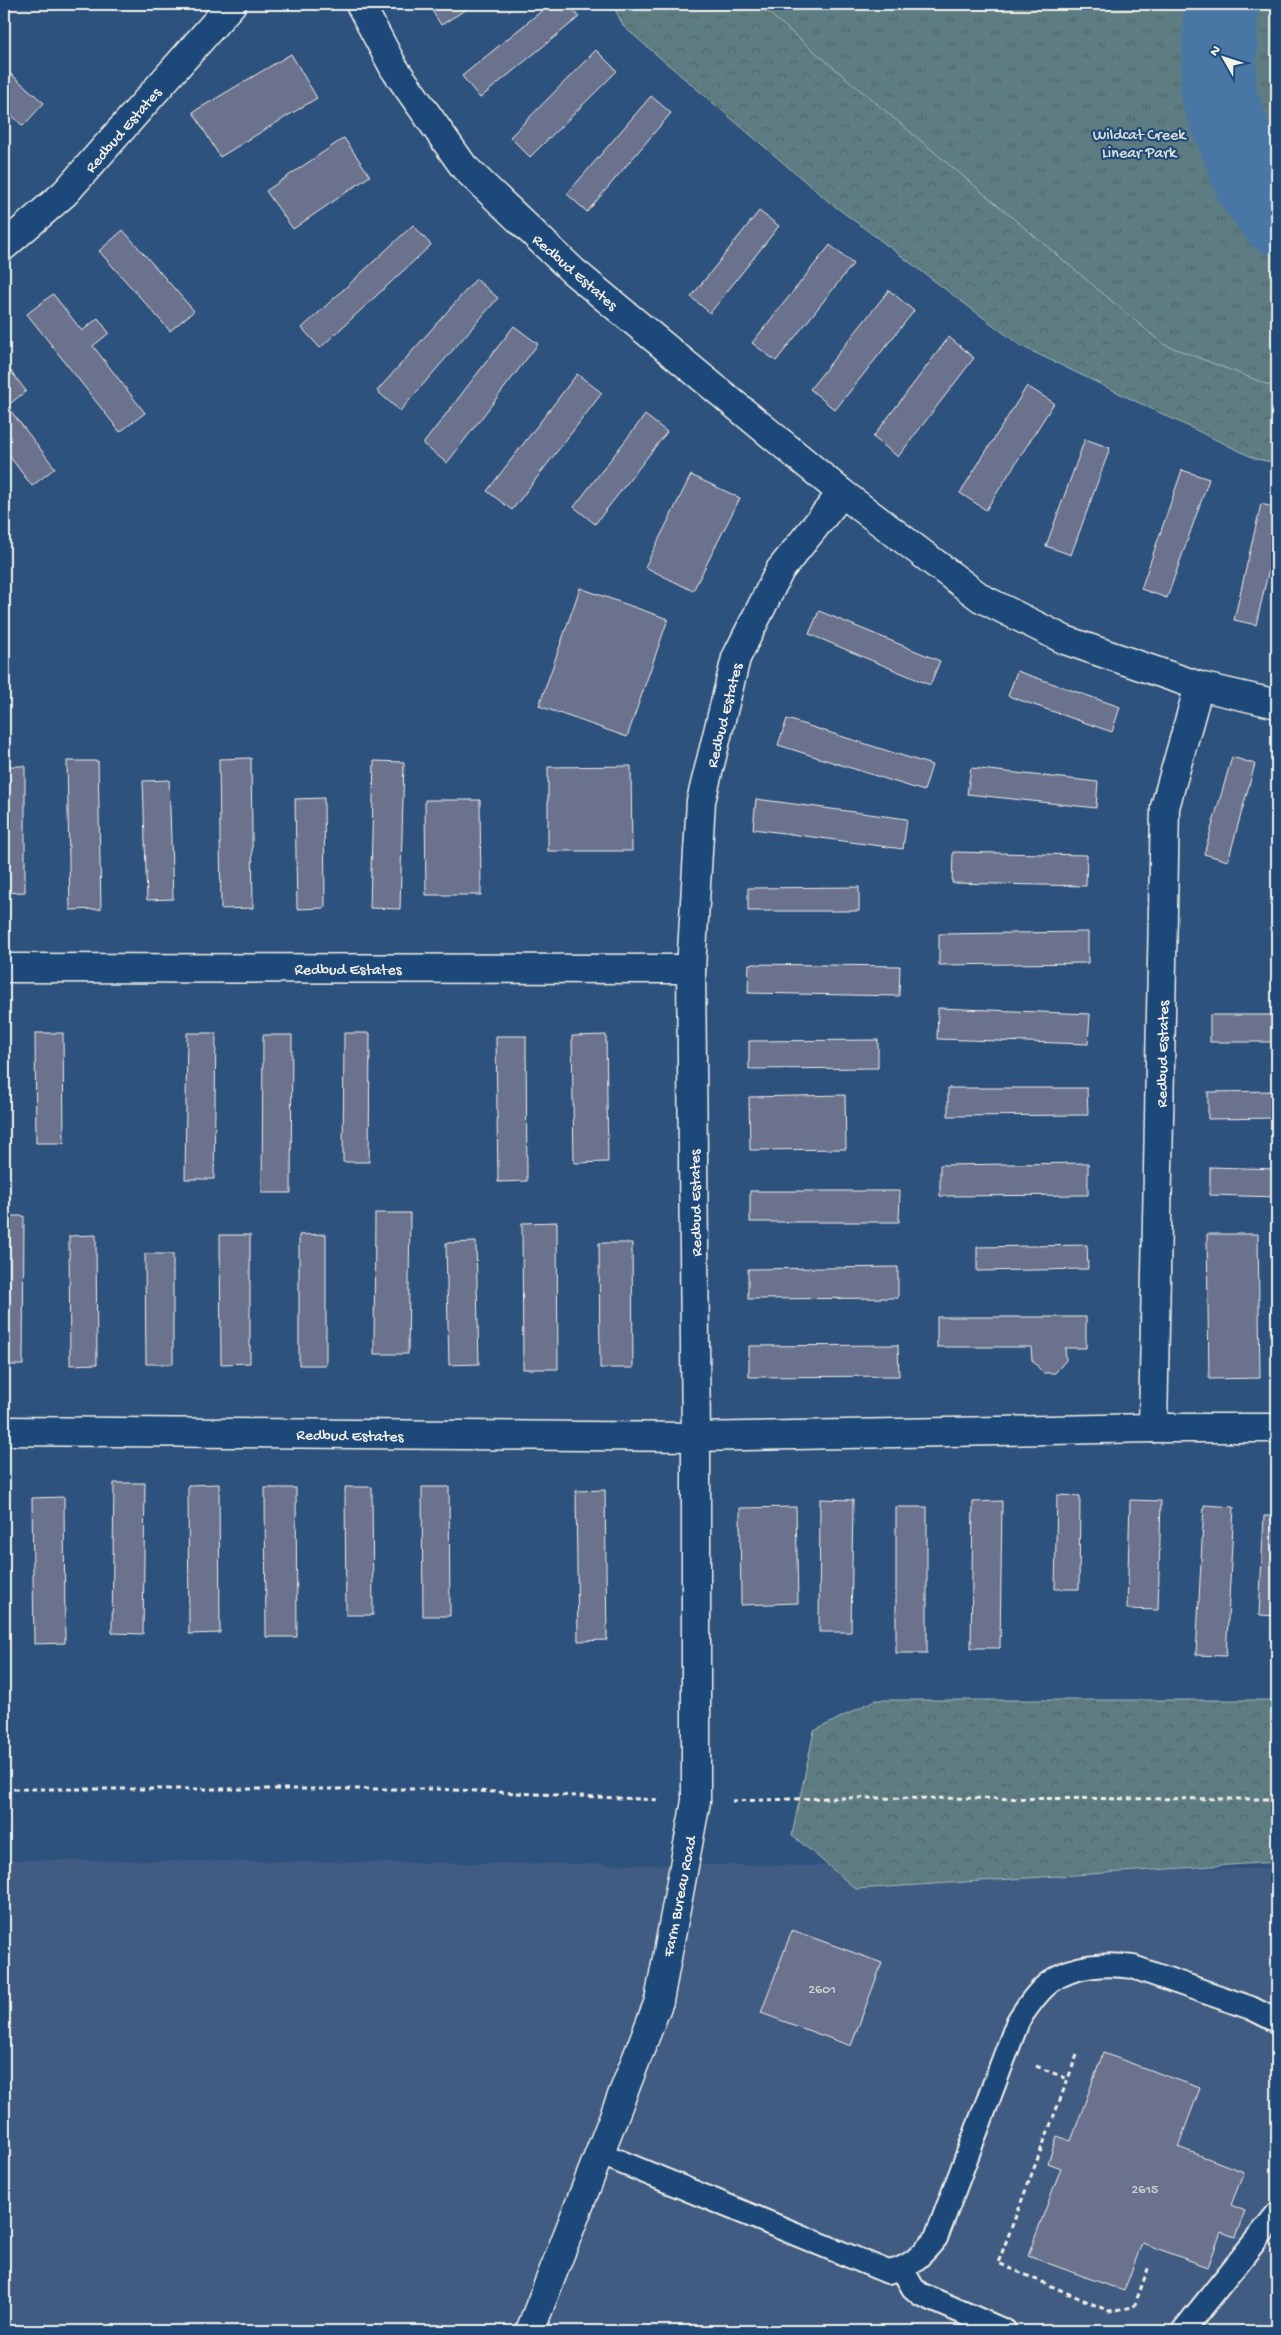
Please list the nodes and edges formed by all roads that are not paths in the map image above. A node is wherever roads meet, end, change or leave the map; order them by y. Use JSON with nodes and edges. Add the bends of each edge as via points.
{"nodes":[{"id":1,"x":232,"y":4,"type":"edge"},
{"id":2,"x":360,"y":4,"type":"edge"},
{"id":3,"x":4,"y":246,"type":"edge"},
{"id":4,"x":842,"y":493,"type":"junction"},
{"id":5,"x":1199,"y":686,"type":"junction"},
{"id":6,"x":1277,"y":704,"type":"edge"},
{"id":7,"x":4,"y":968,"type":"edge"},
{"id":8,"x":691,"y":969,"type":"junction"},
{"id":9,"x":1153,"y":1428,"type":"junction"},
{"id":10,"x":1277,"y":1428,"type":"edge"},
{"id":11,"x":4,"y":1431,"type":"edge"},
{"id":12,"x":696,"y":1437,"type":"junction"},
{"id":13,"x":1277,"y":2021,"type":"edge"},
{"id":14,"x":599,"y":2153,"type":"junction"},
{"id":15,"x":1277,"y":2214,"type":"edge"},
{"id":16,"x":902,"y":2269,"type":"junction"},
{"id":17,"x":530,"y":2331,"type":"edge"},
{"id":18,"x":1005,"y":2331,"type":"edge"},
{"id":19,"x":1183,"y":2331,"type":"edge"}],
"edges":[{"from":1,"to":3,"type":"street","name":"Redbud Estates","via":[[65,193]]},
{"from":2,"to":4,"type":"street","name":"Redbud Estates","via":[[394,68],[464,167],[573,270]]},
{"from":4,"to":5,"type":"street","name":"Redbud Estates","via":[[981,598],[1065,640]]},
{"from":4,"to":8,"type":"street","name":"Redbud Estates","via":[[780,570],[736,658],[701,801]]},
{"from":5,"to":6,"type":"street","name":"Redbud Estates"},
{"from":5,"to":9,"type":"street","name":"Redbud Estates","via":[[1165,807]]},
{"from":7,"to":8,"type":"street","name":"Redbud Estates"},
{"from":8,"to":12,"type":"street","name":"Redbud Estates"},
{"from":9,"to":10,"type":"street","name":"Redbud Estates"},
{"from":9,"to":12,"type":"street","name":"Redbud Estates"},
{"from":11,"to":12,"type":"street","name":"Redbud Estates"},
{"from":12,"to":14,"type":"street","name":"Farm Bureau Road","via":[[696,1802],[659,2001]]},
{"from":13,"to":16,"type":"lane","via":[[1251,2008],[1114,1964],[1090,1967],[1050,1982],[1018,2021],[936,2238],[919,2257]]},
{"from":14,"to":16,"type":"lane","via":[[888,2272]]},
{"from":14,"to":17,"type":"street","name":"Farm Bureau Road"},
{"from":15,"to":19,"type":"lane"},
{"from":16,"to":18,"type":"lane","via":[[920,2294]]}]}
